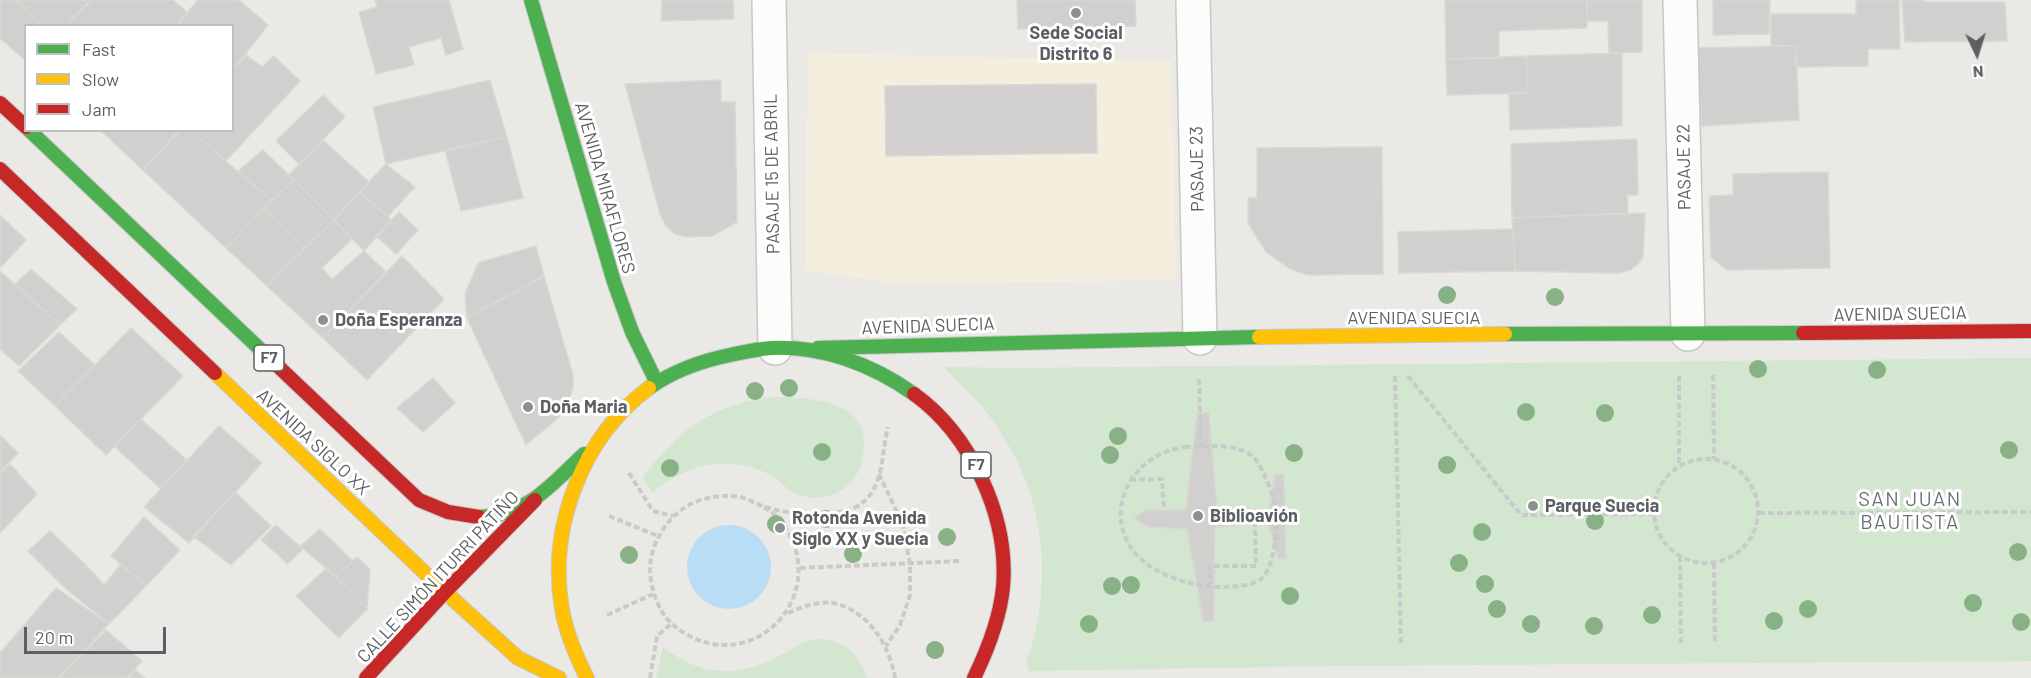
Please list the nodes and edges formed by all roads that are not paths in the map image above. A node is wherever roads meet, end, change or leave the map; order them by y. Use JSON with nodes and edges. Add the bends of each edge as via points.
{"nodes":[{"id":1,"x":531,"y":0,"type":"edge"},
{"id":2,"x":769,"y":0,"type":"edge"},
{"id":3,"x":1193,"y":0,"type":"edge"},
{"id":4,"x":1680,"y":0,"type":"edge"},
{"id":5,"x":0,"y":103,"type":"edge"},
{"id":6,"x":24,"y":125,"type":"edge"},
{"id":7,"x":31,"y":132,"type":"edge"},
{"id":8,"x":0,"y":169,"type":"edge"},
{"id":9,"x":2031,"y":331,"type":"edge"},
{"id":10,"x":1688,"y":334,"type":"junction"},
{"id":11,"x":1200,"y":338,"type":"junction"},
{"id":12,"x":786,"y":349,"type":"junction"},
{"id":13,"x":656,"y":381,"type":"junction"},
{"id":14,"x":601,"y":438,"type":"junction"},
{"id":15,"x":535,"y":500,"type":"junction"},
{"id":16,"x":445,"y":592,"type":"junction"},
{"id":17,"x":366,"y":678,"type":"edge"},
{"id":18,"x":559,"y":678,"type":"edge"},
{"id":19,"x":587,"y":678,"type":"edge"},
{"id":20,"x":974,"y":678,"type":"edge"}],
"edges":[{"from":1,"to":13,"type":"main road","name":"AVENIDA MIRAFLORES","via":[[614,282]]},
{"from":2,"to":12,"type":"street","name":"PASAJE 15 DE ABRIL"},
{"from":3,"to":11,"type":"street","name":"PASAJE 23"},
{"from":4,"to":10,"type":"street","name":"PASAJE 22"},
{"from":5,"to":6,"type":"main road"},
{"from":7,"to":15,"type":"main road","name":"AVENIDA SIGLO XX","number":"F7","via":[[419,500],[439,511],[487,518],[512,512]]},
{"from":8,"to":16,"type":"main road","name":"AVENIDA SIGLO XX"},
{"from":9,"to":10,"type":"main road","name":"AVENIDA SUECIA"},
{"from":10,"to":11,"type":"main road","name":"AVENIDA SUECIA"},
{"from":11,"to":12,"type":"main road","name":"AVENIDA SUECIA"},
{"from":12,"to":13,"type":"main road","number":"F7","via":[[729,354],[690,364]]},
{"from":12,"to":20,"type":"main road","number":"F7","via":[[843,358],[875,369],[904,386],[933,407],[973,459],[995,511],[1003,560],[997,622]]},
{"from":13,"to":14,"type":"main road","number":"F7","via":[[623,408]]},
{"from":14,"to":15,"type":"main road","name":"AVENIDA SIGLO XX","number":"F7"},
{"from":14,"to":19,"type":"main road","number":"F7","via":[[570,499],[558,566],[560,602],[570,642]]},
{"from":15,"to":16,"type":"main road","name":"CALLE SIMÓN ITURRI PATIÑO"},
{"from":16,"to":17,"type":"main road","name":"CALLE SIMÓN ITURRI PATIÑO"},
{"from":16,"to":18,"type":"main road","name":"AVENIDA SIGLO XX","via":[[518,658]]}]}
